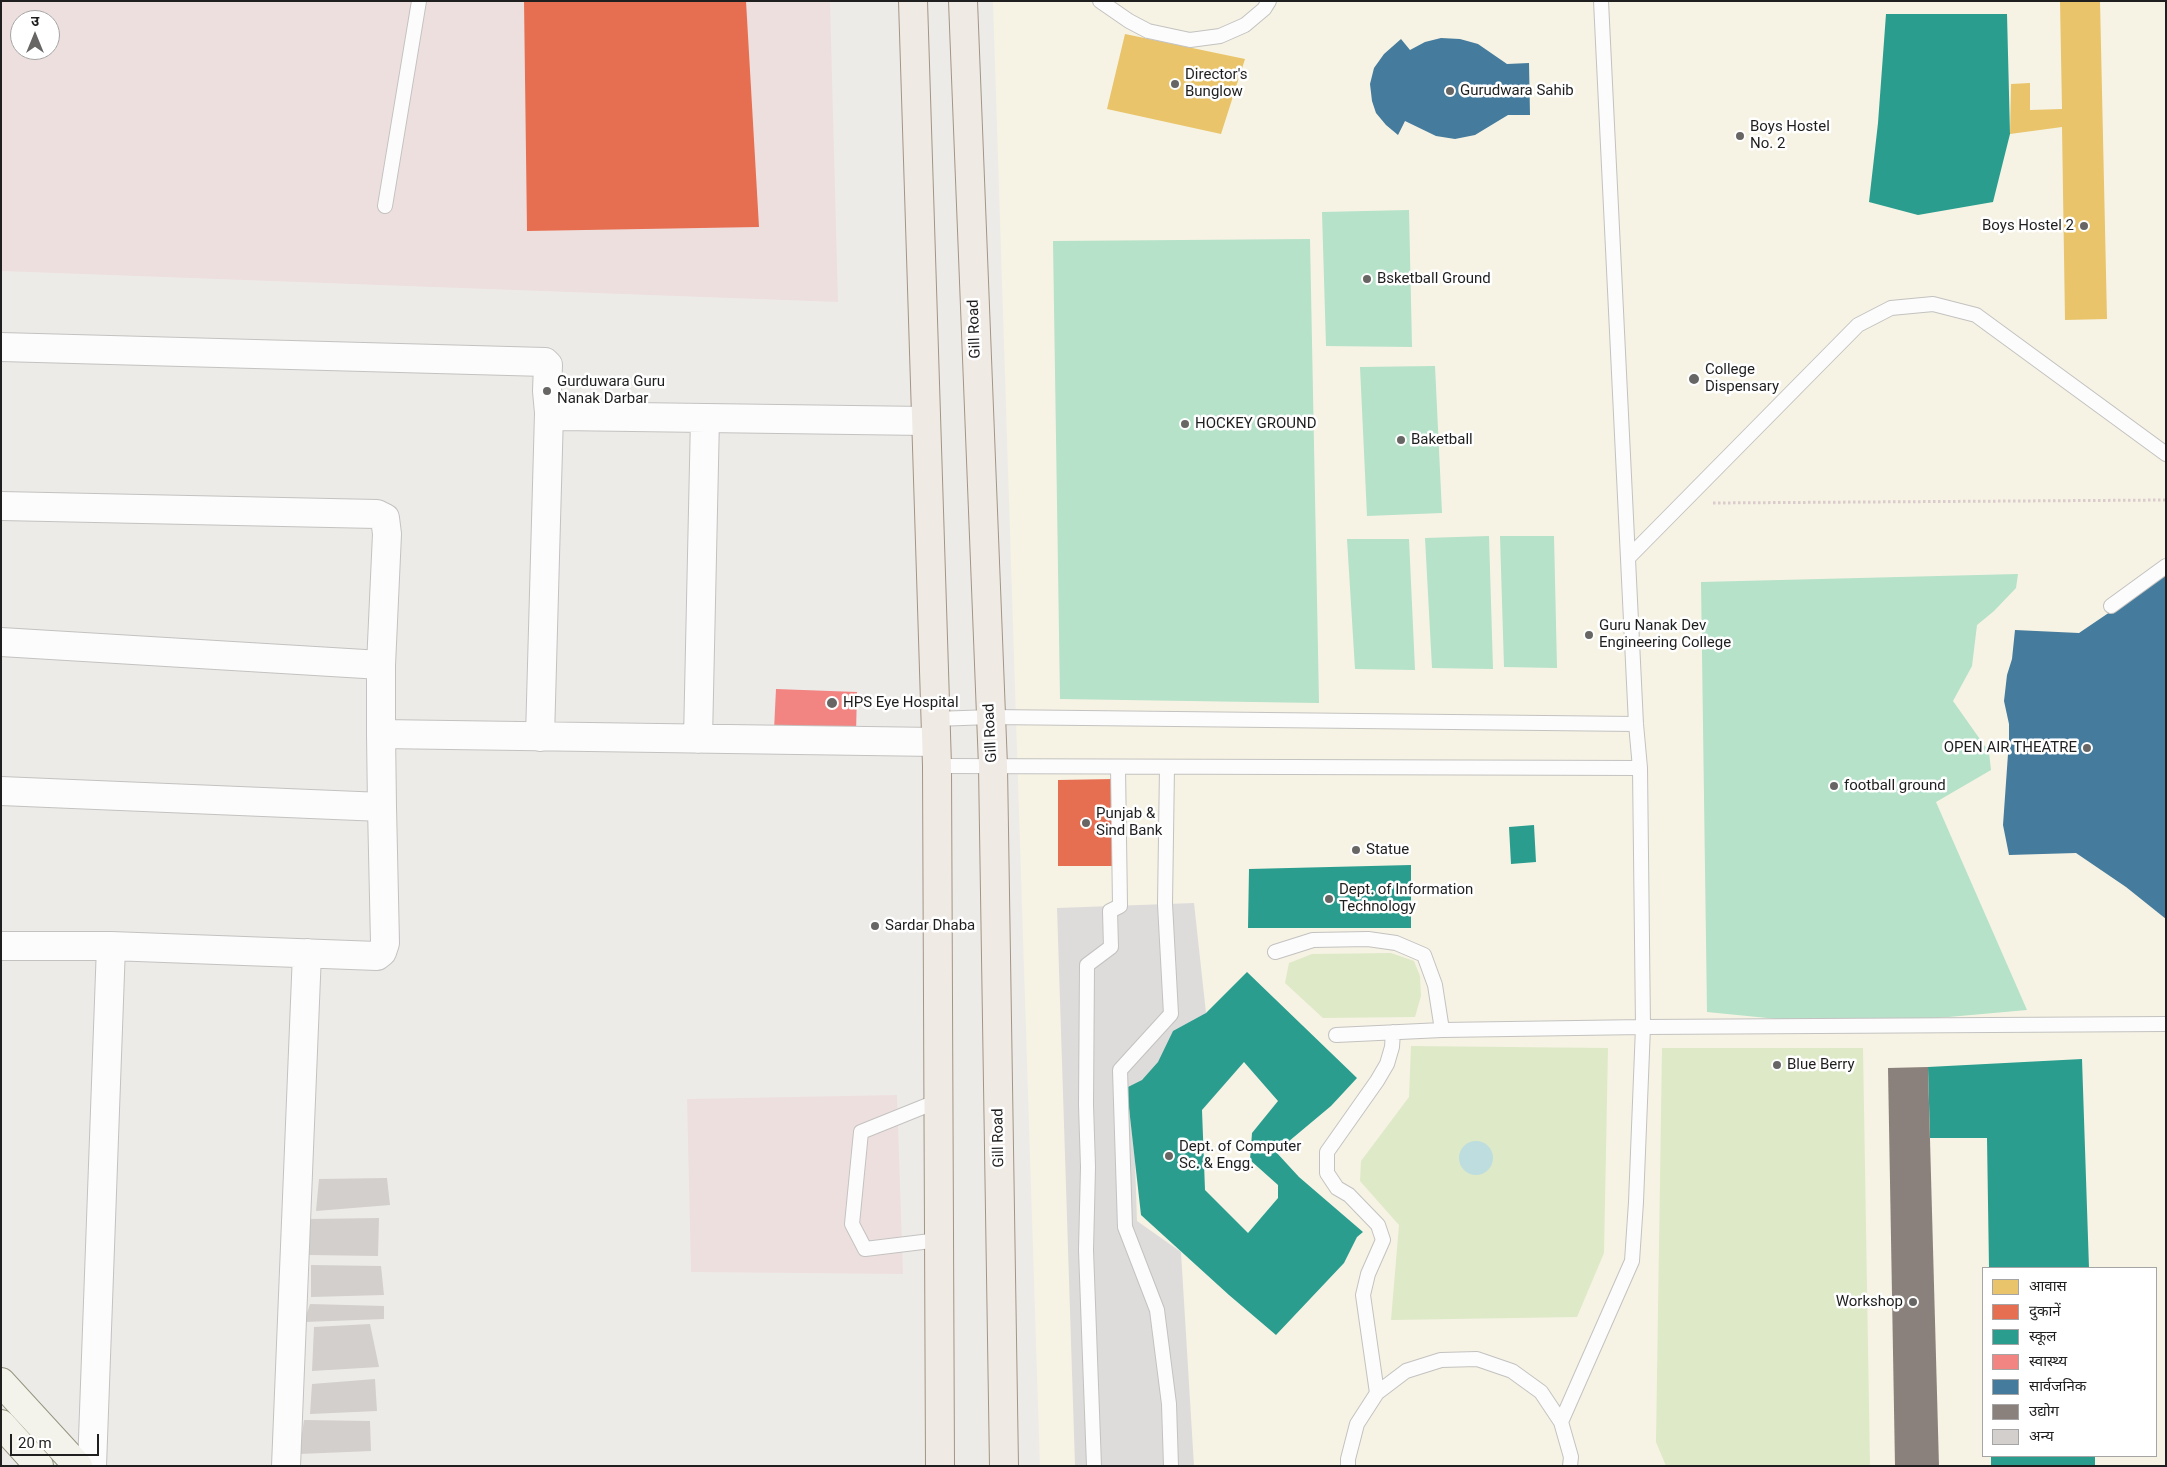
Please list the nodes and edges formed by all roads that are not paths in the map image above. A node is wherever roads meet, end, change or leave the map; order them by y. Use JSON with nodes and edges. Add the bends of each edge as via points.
{"nodes":[{"id":1,"x":419,"y":1,"type":"edge"},
{"id":2,"x":913,"y":1,"type":"edge"},
{"id":3,"x":963,"y":1,"type":"edge"},
{"id":4,"x":1100,"y":1,"type":"edge"},
{"id":5,"x":1269,"y":1,"type":"edge"},
{"id":6,"x":1601,"y":1,"type":"edge"},
{"id":7,"x":385,"y":206,"type":"dead end"},
{"id":8,"x":1,"y":347,"type":"edge"},
{"id":9,"x":549,"y":413,"type":"junction"},
{"id":10,"x":705,"y":418,"type":"junction"},
{"id":11,"x":926,"y":421,"type":"junction"},
{"id":12,"x":2166,"y":454,"type":"edge"},
{"id":13,"x":1,"y":506,"type":"edge"},
{"id":14,"x":1629,"y":557,"type":"junction"},
{"id":15,"x":2166,"y":566,"type":"edge"},
{"id":16,"x":2111,"y":606,"type":"dead end"},
{"id":17,"x":1,"y":642,"type":"edge"},
{"id":18,"x":381,"y":665,"type":"junction"},
{"id":19,"x":991,"y":717,"type":"junction"},
{"id":20,"x":1636,"y":724,"type":"junction"},
{"id":21,"x":381,"y":734,"type":"junction"},
{"id":22,"x":540,"y":736,"type":"junction"},
{"id":23,"x":698,"y":739,"type":"junction"},
{"id":24,"x":936,"y":742,"type":"junction"},
{"id":25,"x":993,"y":766,"type":"junction"},
{"id":26,"x":1118,"y":767,"type":"junction"},
{"id":27,"x":1167,"y":767,"type":"junction"},
{"id":28,"x":1640,"y":768,"type":"junction"},
{"id":29,"x":1,"y":792,"type":"edge"},
{"id":30,"x":382,"y":807,"type":"junction"},
{"id":31,"x":1,"y":946,"type":"edge"},
{"id":32,"x":111,"y":946,"type":"junction"},
{"id":33,"x":1275,"y":952,"type":"dead end"},
{"id":34,"x":307,"y":953,"type":"junction"},
{"id":35,"x":2166,"y":1024,"type":"edge"},
{"id":36,"x":1643,"y":1027,"type":"junction"},
{"id":37,"x":1442,"y":1030,"type":"junction"},
{"id":38,"x":1393,"y":1032,"type":"junction"},
{"id":39,"x":1336,"y":1034,"type":"dead end"},
{"id":40,"x":938,"y":1101,"type":"junction"},
{"id":41,"x":939,"y":1240,"type":"junction"},
{"id":42,"x":1,"y":1382,"type":"edge"},
{"id":43,"x":1378,"y":1393,"type":"junction"},
{"id":44,"x":1561,"y":1422,"type":"junction"},
{"id":45,"x":1,"y":1424,"type":"edge"},
{"id":46,"x":40,"y":1466,"type":"edge"},
{"id":47,"x":78,"y":1466,"type":"edge"},
{"id":48,"x":92,"y":1466,"type":"edge"},
{"id":49,"x":286,"y":1466,"type":"edge"},
{"id":50,"x":940,"y":1466,"type":"edge"},
{"id":51,"x":1004,"y":1466,"type":"edge"},
{"id":52,"x":1094,"y":1466,"type":"edge"},
{"id":53,"x":1171,"y":1466,"type":"edge"},
{"id":54,"x":1348,"y":1466,"type":"edge"},
{"id":55,"x":1570,"y":1466,"type":"edge"}],
"edges":[{"from":1,"to":7,"type":"lane"},
{"from":2,"to":11,"type":"main road"},
{"from":3,"to":19,"type":"main road","name":"Gill Road"},
{"from":4,"to":5,"type":"lane","via":[[1148,31],[1190,40],[1220,36],[1245,24]]},
{"from":6,"to":14,"type":"lane"},
{"from":8,"to":9,"type":"street","via":[[545,362],[549,371]]},
{"from":9,"to":10,"type":"street","via":[[560,416]]},
{"from":9,"to":22,"type":"street"},
{"from":10,"to":11,"type":"street"},
{"from":10,"to":23,"type":"street"},
{"from":11,"to":24,"type":"main road"},
{"from":12,"to":14,"type":"lane","via":[[1976,315],[1933,304],[1891,308],[1858,325]]},
{"from":13,"to":18,"type":"street","via":[[377,514],[385,518],[386,534]]},
{"from":14,"to":20,"type":"lane"},
{"from":15,"to":16,"type":"lane"},
{"from":17,"to":18,"type":"street"},
{"from":18,"to":21,"type":"street"},
{"from":19,"to":20,"type":"lane"},
{"from":19,"to":24,"type":"lane"},
{"from":19,"to":25,"type":"main road","name":"Gill Road"},
{"from":20,"to":28,"type":"lane"},
{"from":21,"to":22,"type":"street"},
{"from":21,"to":30,"type":"street"},
{"from":22,"to":23,"type":"street"},
{"from":23,"to":24,"type":"street"},
{"from":24,"to":25,"type":"lane"},
{"from":24,"to":40,"type":"main road"},
{"from":25,"to":26,"type":"lane"},
{"from":25,"to":51,"type":"main road","name":"Gill Road"},
{"from":26,"to":27,"type":"lane"},
{"from":26,"to":52,"type":"lane","via":[[1120,906],[1110,911],[1111,947],[1087,966],[1086,1250]]},
{"from":27,"to":28,"type":"lane"},
{"from":27,"to":53,"type":"lane","via":[[1165,904],[1172,1014],[1120,1070],[1126,1228],[1157,1310],[1169,1404]]},
{"from":28,"to":36,"type":"lane"},
{"from":29,"to":30,"type":"street"},
{"from":30,"to":34,"type":"street","via":[[385,943],[382,952],[377,956]]},
{"from":31,"to":32,"type":"street"},
{"from":32,"to":34,"type":"street"},
{"from":32,"to":48,"type":"street"},
{"from":33,"to":37,"type":"lane","via":[[1313,940],[1368,939],[1396,943],[1424,955],[1435,985]]},
{"from":34,"to":49,"type":"street"},
{"from":35,"to":36,"type":"lane"},
{"from":36,"to":37,"type":"lane"},
{"from":36,"to":44,"type":"lane","via":[[1632,1261]]},
{"from":37,"to":38,"type":"lane"},
{"from":38,"to":39,"type":"lane"},
{"from":38,"to":43,"type":"lane","via":[[1387,1064],[1378,1081],[1327,1152],[1327,1173],[1338,1188],[1378,1224],[1383,1240],[1363,1295]]},
{"from":40,"to":41,"type":"main road"},
{"from":40,"to":41,"type":"lane","via":[[861,1132],[852,1224],[865,1249]]},
{"from":41,"to":50,"type":"main road"},
{"from":42,"to":47,"type":"street"},
{"from":43,"to":44,"type":"lane","via":[[1406,1371],[1441,1360],[1477,1359],[1512,1370],[1540,1392]]},
{"from":43,"to":54,"type":"lane","via":[[1357,1424]]},
{"from":44,"to":55,"type":"lane","via":[[1571,1457]]},
{"from":45,"to":46,"type":"street"}]}
